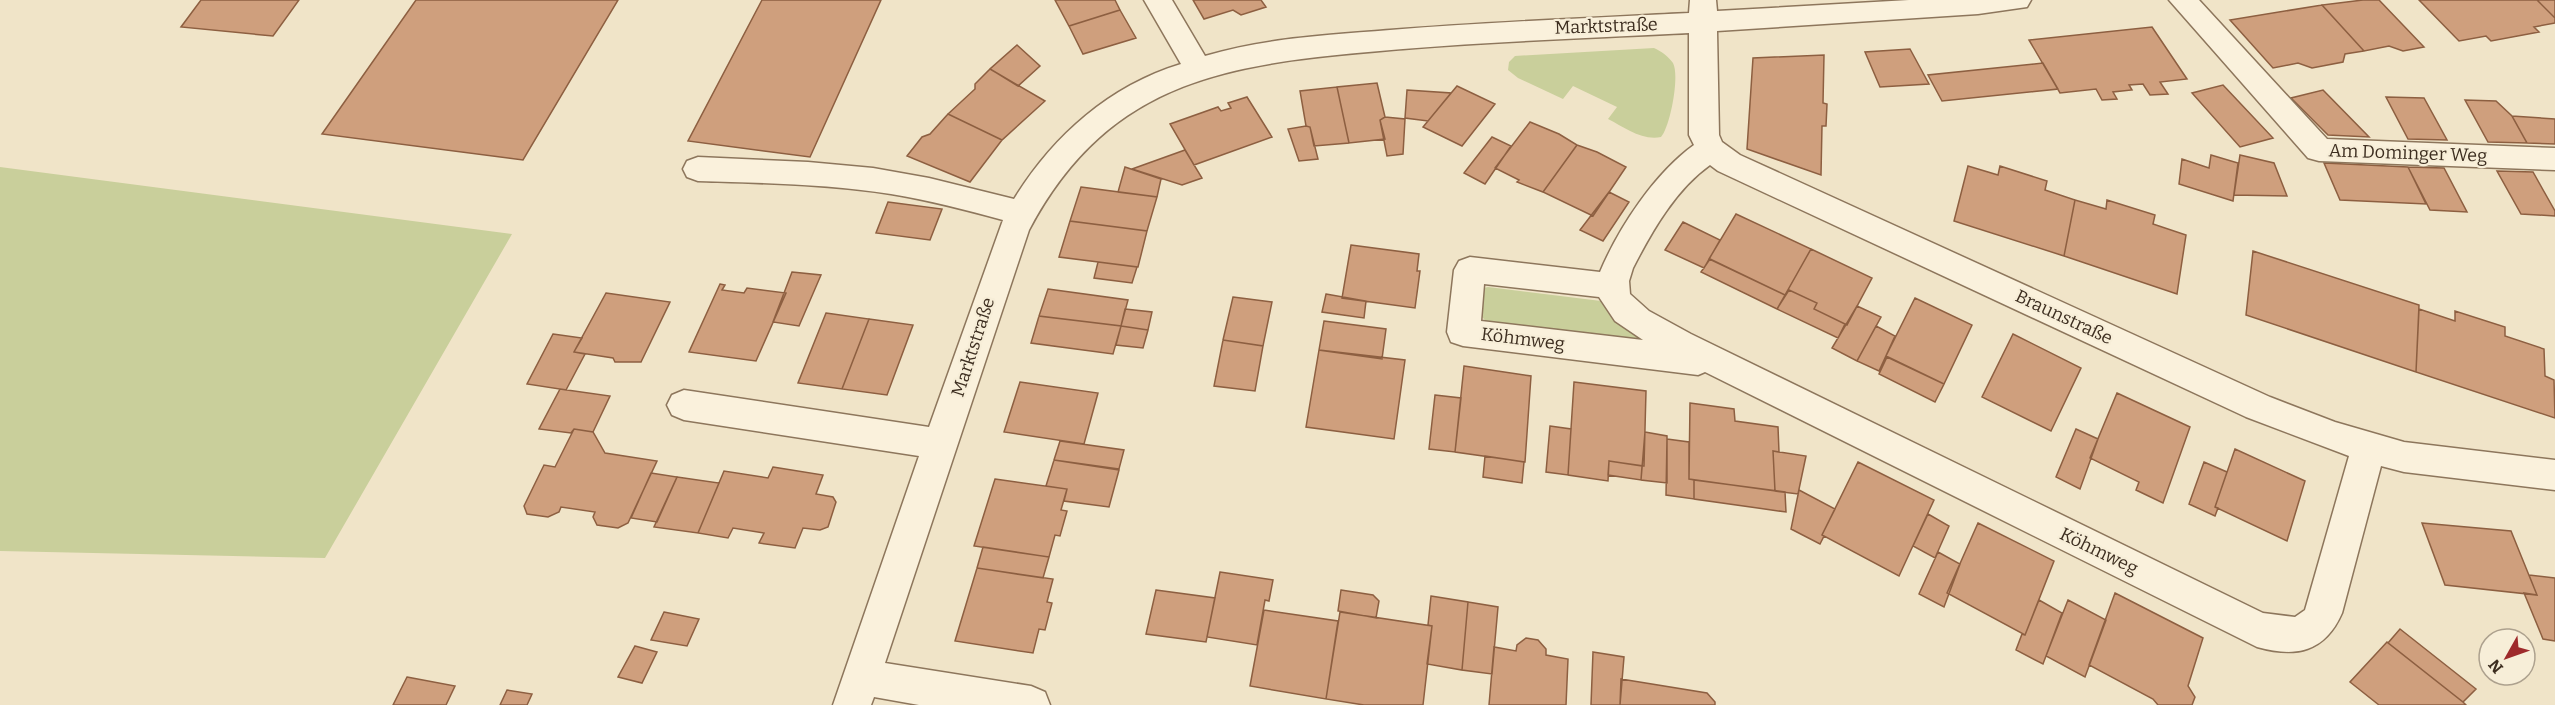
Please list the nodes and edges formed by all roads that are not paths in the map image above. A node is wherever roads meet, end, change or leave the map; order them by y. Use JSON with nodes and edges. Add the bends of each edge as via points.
{"nodes":[{"id":1,"x":1158,"y":0,"type":"edge"},
{"id":2,"x":2017,"y":0,"type":"edge"},
{"id":3,"x":2183,"y":0,"type":"edge"},
{"id":4,"x":1703,"y":11,"type":"edge"},
{"id":5,"x":1198,"y":68,"type":"junction"},
{"id":6,"x":1710,"y":149,"type":"junction"},
{"id":7,"x":2555,"y":159,"type":"edge"},
{"id":8,"x":698,"y":169,"type":"dead end"},
{"id":9,"x":1022,"y":213,"type":"junction"},
{"id":10,"x":1613,"y":286,"type":"junction"},
{"id":11,"x":1718,"y":363,"type":"junction"},
{"id":12,"x":684,"y":405,"type":"dead end"},
{"id":13,"x":942,"y":444,"type":"junction"},
{"id":14,"x":2369,"y":447,"type":"junction"},
{"id":15,"x":2555,"y":475,"type":"edge"},
{"id":16,"x":857,"y":691,"type":"edge"},
{"id":17,"x":1031,"y":705,"type":"edge"}],
"edges":[{"from":1,"to":5,"type":"street"},
{"from":2,"to":4,"type":"street","name":"Marktstraße","via":[[1885,12]]},
{"from":3,"to":7,"type":"street","name":"Am Dominger Weg","via":[[2319,150]]},
{"from":4,"to":5,"type":"street","name":"Marktstraße","via":[[1292,50]]},
{"from":4,"to":6,"type":"street","via":[[1704,135]]},
{"from":5,"to":9,"type":"street","name":"Marktstraße","via":[[1143,91],[1087,129],[1047,172]]},
{"from":6,"to":10,"type":"street","via":[[1678,175],[1623,258]]},
{"from":6,"to":14,"type":"street","name":"Braunstraße","via":[[1750,174],[2221,390]]},
{"from":8,"to":9,"type":"street","via":[[873,180]]},
{"from":9,"to":13,"type":"street","name":"Marktstraße","via":[[998,271]]},
{"from":10,"to":11,"type":"street","name":"Köhmweg","via":[[1620,304],[1632,315]]},
{"from":10,"to":11,"type":"street","name":"Köhmweg","via":[[1470,270],[1463,332]]},
{"from":11,"to":14,"type":"street","name":"Köhmweg","via":[[2248,624],[2288,636],[2310,630],[2325,613]]},
{"from":12,"to":13,"type":"street"},
{"from":13,"to":16,"type":"street","name":"Marktstraße"},
{"from":14,"to":15,"type":"street","name":"Braunstraße","via":[[2436,462]]},
{"from":16,"to":17,"type":"street"}]}
